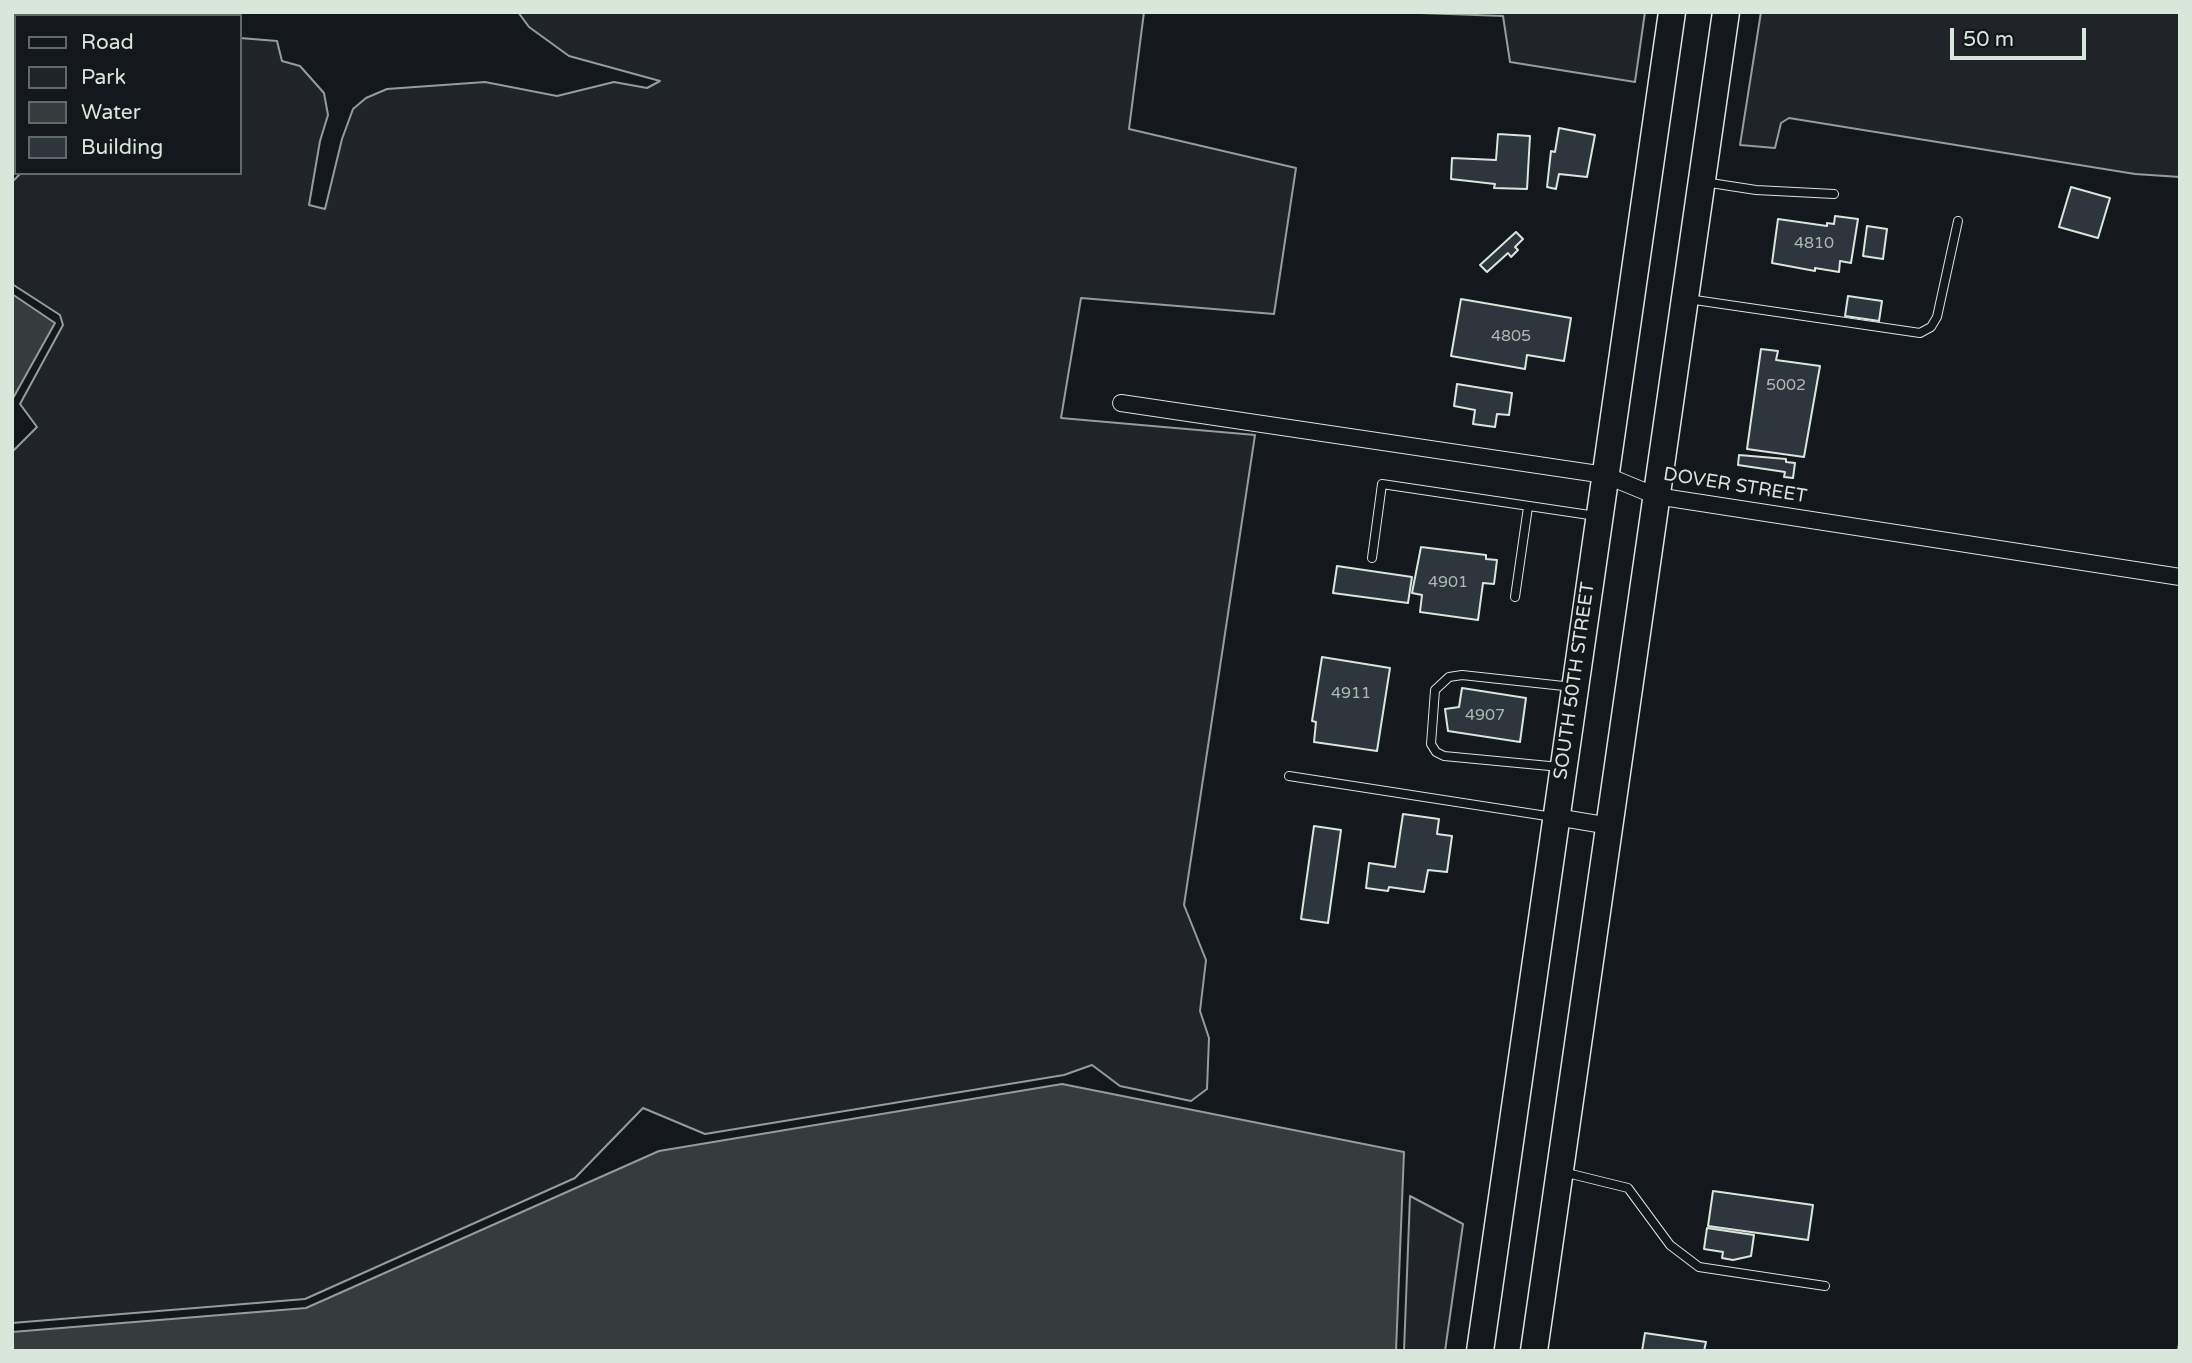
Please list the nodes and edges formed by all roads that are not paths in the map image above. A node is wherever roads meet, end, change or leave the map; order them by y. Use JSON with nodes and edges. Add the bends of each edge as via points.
{"nodes":[{"id":1,"x":1672,"y":12,"type":"edge"},
{"id":2,"x":1726,"y":12,"type":"edge"},
{"id":3,"x":1701,"y":181,"type":"junction"},
{"id":4,"x":1834,"y":194,"type":"dead end"},
{"id":5,"x":1958,"y":221,"type":"dead end"},
{"id":6,"x":1685,"y":299,"type":"junction"},
{"id":7,"x":1121,"y":403,"type":"dead end"},
{"id":8,"x":1605,"y":475,"type":"junction"},
{"id":9,"x":1656,"y":496,"type":"junction"},
{"id":10,"x":1528,"y":507,"type":"junction"},
{"id":11,"x":1599,"y":517,"type":"junction"},
{"id":12,"x":1372,"y":558,"type":"dead end"},
{"id":13,"x":2180,"y":577,"type":"edge"},
{"id":14,"x":1515,"y":597,"type":"dead end"},
{"id":15,"x":1575,"y":687,"type":"junction"},
{"id":16,"x":1563,"y":767,"type":"junction"},
{"id":17,"x":1289,"y":776,"type":"dead end"},
{"id":18,"x":1556,"y":817,"type":"junction"},
{"id":19,"x":1610,"y":826,"type":"junction"},
{"id":20,"x":1560,"y":1171,"type":"junction"},
{"id":21,"x":1825,"y":1286,"type":"dead end"},
{"id":22,"x":1479,"y":1351,"type":"edge"},
{"id":23,"x":1534,"y":1351,"type":"edge"}],
"edges":[{"from":1,"to":8,"type":"main road","name":"SOUTH 50TH STREET"},
{"from":2,"to":3,"type":"main road"},
{"from":3,"to":4,"type":"lane","via":[[1756,190]]},
{"from":3,"to":6,"type":"main road"},
{"from":5,"to":6,"type":"lane","via":[[1937,317],[1920,333]]},
{"from":6,"to":9,"type":"main road"},
{"from":7,"to":8,"type":"street","name":"DOVER STREET"},
{"from":8,"to":9,"type":"street","name":"DOVER STREET"},
{"from":8,"to":11,"type":"main road","name":"SOUTH 50TH STREET"},
{"from":9,"to":13,"type":"street","name":"DOVER STREET"},
{"from":9,"to":19,"type":"main road"},
{"from":10,"to":11,"type":"lane"},
{"from":10,"to":12,"type":"lane","via":[[1382,484]]},
{"from":10,"to":14,"type":"lane"},
{"from":11,"to":15,"type":"main road","name":"SOUTH 50TH STREET"},
{"from":15,"to":16,"type":"main road","name":"SOUTH 50TH STREET"},
{"from":15,"to":16,"type":"lane","via":[[1462,675],[1440,682],[1435,690],[1431,744],[1436,752]]},
{"from":16,"to":18,"type":"main road","name":"SOUTH 50TH STREET"},
{"from":17,"to":18,"type":"lane"},
{"from":18,"to":19,"type":"street"},
{"from":18,"to":22,"type":"main road","name":"SOUTH 50TH STREET"},
{"from":19,"to":20,"type":"main road"},
{"from":20,"to":21,"type":"lane","via":[[1628,1188],[1670,1245],[1699,1267]]},
{"from":20,"to":23,"type":"main road"}]}
